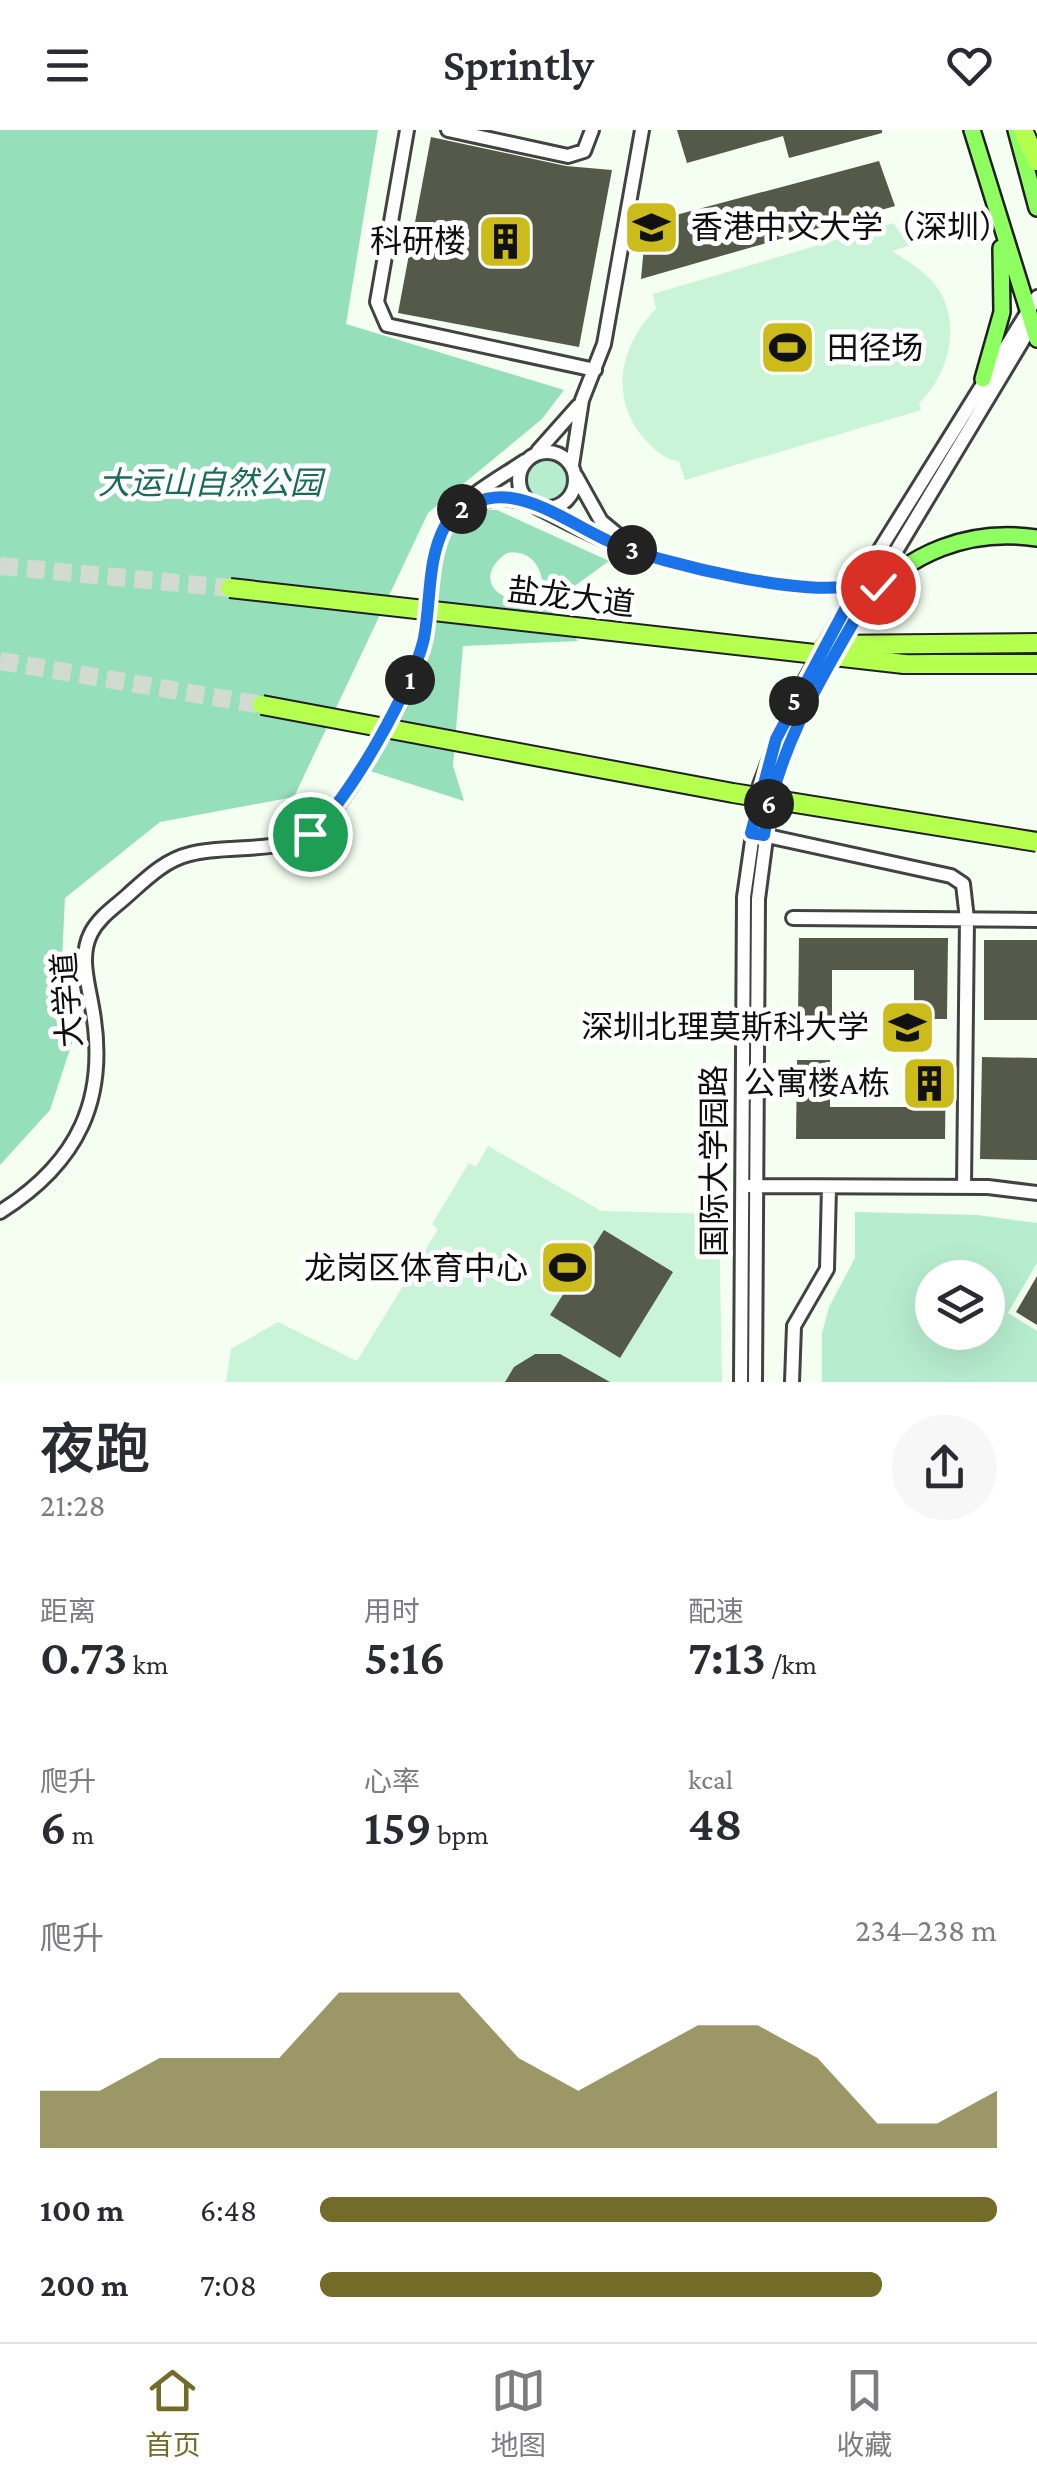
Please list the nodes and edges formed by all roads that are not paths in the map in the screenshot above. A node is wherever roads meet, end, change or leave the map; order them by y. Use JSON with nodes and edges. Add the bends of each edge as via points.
{"nodes":[{"id":1,"x":407,"y":130,"type":"edge"},
{"id":2,"x":448,"y":130,"type":"edge"},
{"id":3,"x":592,"y":130,"type":"edge"},
{"id":4,"x":642,"y":130,"type":"edge"},
{"id":5,"x":972,"y":130,"type":"edge"},
{"id":6,"x":1019,"y":130,"type":"edge"},
{"id":7,"x":1037,"y":161,"type":"edge"},
{"id":8,"x":1037,"y":208,"type":"edge"},
{"id":9,"x":998,"y":219,"type":"junction"},
{"id":10,"x":1034,"y":317,"type":"edge"},
{"id":11,"x":595,"y":370,"type":"junction"},
{"id":12,"x":983,"y":380,"type":"junction"},
{"id":13,"x":582,"y":400,"type":"junction"},
{"id":14,"x":529,"y":458,"type":"junction"},
{"id":15,"x":573,"y":469,"type":"junction"},
{"id":16,"x":533,"y":504,"type":"junction"},
{"id":17,"x":451,"y":516,"type":"junction"},
{"id":18,"x":1037,"y":538,"type":"edge"},
{"id":19,"x":645,"y":554,"type":"junction"},
{"id":20,"x":859,"y":583,"type":"junction"},
{"id":21,"x":230,"y":588,"type":"tunnel mouth"},
{"id":22,"x":864,"y":604,"type":"junction"},
{"id":23,"x":1037,"y":643,"type":"edge"},
{"id":24,"x":723,"y":644,"type":"junction"},
{"id":25,"x":1037,"y":664,"type":"edge"},
{"id":26,"x":262,"y":704,"type":"tunnel mouth"},
{"id":27,"x":757,"y":834,"type":"junction"},
{"id":28,"x":1037,"y":842,"type":"edge"},
{"id":29,"x":793,"y":918,"type":"dead end"},
{"id":30,"x":967,"y":920,"type":"junction"},
{"id":31,"x":1037,"y":920,"type":"edge"},
{"id":32,"x":742,"y":1186,"type":"junction"},
{"id":33,"x":757,"y":1186,"type":"junction"},
{"id":34,"x":964,"y":1186,"type":"junction"},
{"id":35,"x":829,"y":1187,"type":"junction"},
{"id":36,"x":1037,"y":1193,"type":"edge"},
{"id":37,"x":0,"y":1212,"type":"edge"},
{"id":38,"x":741,"y":1382,"type":"edge"},
{"id":39,"x":755,"y":1382,"type":"edge"},
{"id":40,"x":792,"y":1382,"type":"edge"}],
"edges":[{"from":1,"to":11,"type":"street","via":[[377,302],[387,325]]},
{"from":2,"to":3,"type":"street","via":[[568,156],[584,151]]},
{"from":4,"to":11,"type":"street"},
{"from":5,"to":9,"type":"main road"},
{"from":6,"to":7,"type":"highway"},
{"from":6,"to":8,"type":"main road"},
{"from":9,"to":10,"type":"main road"},
{"from":9,"to":12,"type":"main road","via":[[1002,312]]},
{"from":10,"to":12,"type":"street","name":"国际大学园路"},
{"from":10,"to":22,"type":"street","name":"国际大学园路"},
{"from":11,"to":13,"type":"street"},
{"from":12,"to":20,"type":"street","name":"国际大学园路"},
{"from":13,"to":14,"type":"street"},
{"from":13,"to":15,"type":"street"},
{"from":14,"to":15,"type":"street","via":[[550,451]]},
{"from":14,"to":16,"type":"street","via":[[519,487]]},
{"from":14,"to":17,"type":"street"},
{"from":15,"to":16,"type":"street","via":[[574,490],[563,503]]},
{"from":15,"to":19,"type":"street","via":[[601,521]]},
{"from":16,"to":17,"type":"street","via":[[487,498]]},
{"from":16,"to":19,"type":"street"},
{"from":17,"to":37,"type":"street","name":"大学道","via":[[436,550],[420,656],[325,822],[283,844],[172,861],[99,920],[85,952],[98,1036],[91,1105],[54,1170]]},
{"from":18,"to":22,"type":"main road","via":[[980,536],[942,547],[890,575]]},
{"from":19,"to":20,"type":"street","via":[[815,588],[842,591]]},
{"from":20,"to":27,"type":"street","name":"国际大学园路","via":[[776,739]]},
{"from":21,"to":24,"type":"highway","name":"盐龙大道","bridge":true},
{"from":22,"to":27,"type":"street","name":"国际大学园路","via":[[785,751]]},
{"from":23,"to":24,"type":"highway","bridge":true},
{"from":24,"to":25,"type":"highway","name":"盐龙大道","bridge":true,"via":[[904,664]]},
{"from":26,"to":28,"type":"highway","bridge":true},
{"from":27,"to":30,"type":"street","via":[[958,879],[966,892]]},
{"from":27,"to":32,"type":"street","name":"国际大学园路","via":[[744,897]]},
{"from":27,"to":33,"type":"street","name":"国际大学园路"},
{"from":29,"to":30,"type":"street"},
{"from":30,"to":31,"type":"street"},
{"from":30,"to":34,"type":"street"},
{"from":32,"to":33,"type":"street"},
{"from":32,"to":38,"type":"street","name":"国际大学园路"},
{"from":33,"to":35,"type":"street"},
{"from":33,"to":39,"type":"street","name":"国际大学园路"},
{"from":34,"to":35,"type":"street"},
{"from":34,"to":36,"type":"street"},
{"from":35,"to":40,"type":"street","via":[[827,1269],[794,1326]]}]}
